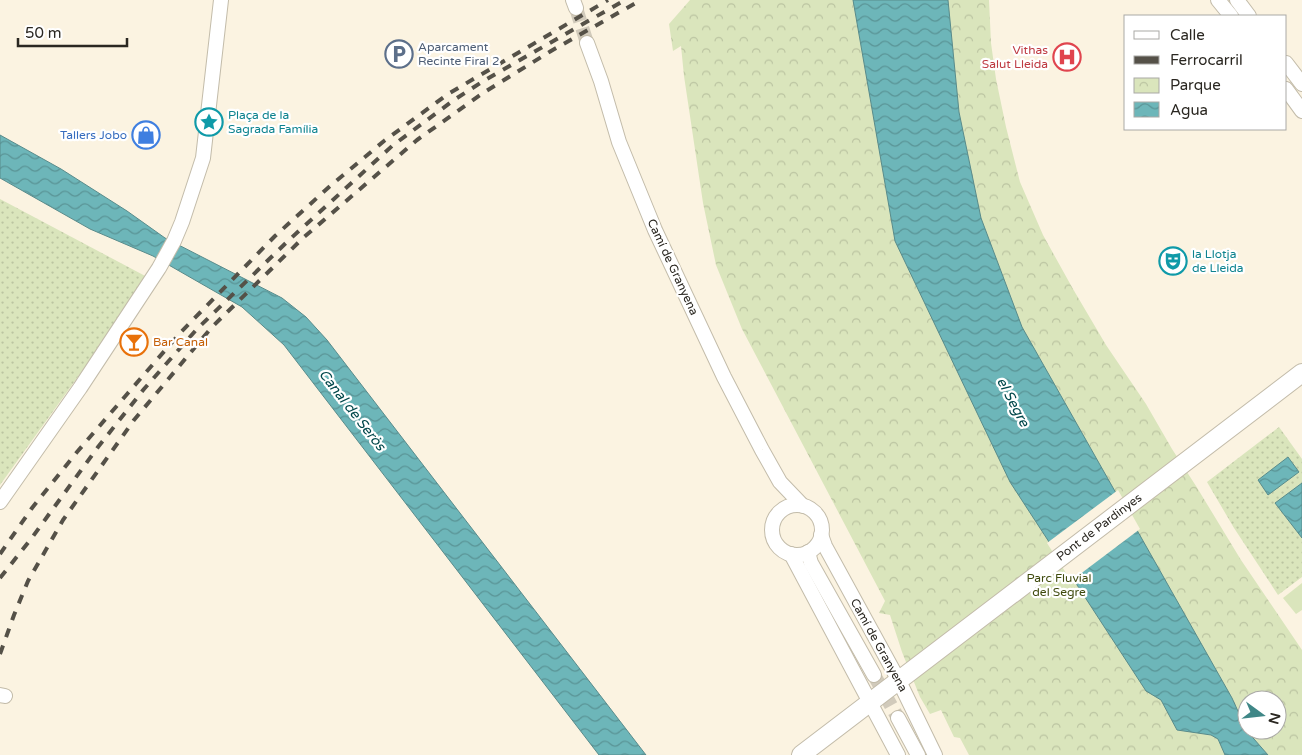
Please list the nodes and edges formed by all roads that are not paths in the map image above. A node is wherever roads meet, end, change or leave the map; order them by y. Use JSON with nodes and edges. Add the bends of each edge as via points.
{"nodes":[{"id":1,"x":221,"y":0,"type":"edge"},
{"id":2,"x":1218,"y":0,"type":"edge"},
{"id":3,"x":1237,"y":0,"type":"edge"},
{"id":4,"x":1230,"y":15,"type":"edge"},
{"id":5,"x":1248,"y":15,"type":"edge"},
{"id":6,"x":587,"y":43,"type":"tunnel mouth"},
{"id":7,"x":1287,"y":64,"type":"edge"},
{"id":8,"x":1302,"y":84,"type":"edge"},
{"id":9,"x":1287,"y":90,"type":"edge"},
{"id":10,"x":1302,"y":111,"type":"edge"},
{"id":11,"x":1302,"y":373,"type":"edge"},
{"id":12,"x":780,"y":482,"type":"junction"},
{"id":13,"x":0,"y":502,"type":"edge"},
{"id":14,"x":804,"y":506,"type":"junction"},
{"id":15,"x":778,"y":514,"type":"junction"},
{"id":16,"x":821,"y":536,"type":"junction"},
{"id":17,"x":808,"y":552,"type":"junction"},
{"id":18,"x":791,"y":554,"type":"junction"},
{"id":19,"x":874,"y":675,"type":"tunnel mouth"},
{"id":20,"x":903,"y":677,"type":"junction"},
{"id":21,"x":870,"y":702,"type":"junction"},
{"id":22,"x":898,"y":718,"type":"tunnel mouth"},
{"id":23,"x":801,"y":755,"type":"edge"},
{"id":24,"x":898,"y":755,"type":"edge"},
{"id":25,"x":918,"y":755,"type":"edge"},
{"id":26,"x":935,"y":755,"type":"edge"}],
"edges":[{"from":1,"to":13,"type":"street","via":[[203,158],[174,241],[80,388]]},
{"from":2,"to":4,"type":"street"},
{"from":3,"to":5,"type":"street"},
{"from":6,"to":12,"type":"street","name":"Camí de Granyena","via":[[619,142],[655,230],[724,377]]},
{"from":7,"to":8,"type":"street"},
{"from":9,"to":10,"type":"street"},
{"from":11,"to":20,"type":"main road","name":"Pont de Pardinyes"},
{"from":12,"to":14,"type":"street","name":"Camí de Granyena"},
{"from":12,"to":15,"type":"street"},
{"from":14,"to":15,"type":"street","via":[[790,506]]},
{"from":14,"to":16,"type":"street","via":[[820,520]]},
{"from":15,"to":18,"type":"street","via":[[772,534],[778,546]]},
{"from":16,"to":17,"type":"street"},
{"from":16,"to":20,"type":"street","name":"Camí de Granyena"},
{"from":17,"to":18,"type":"street"},
{"from":17,"to":19,"type":"street","name":"Camí de Granyena","via":[[811,563]]},
{"from":18,"to":21,"type":"street"},
{"from":20,"to":21,"type":"main road","name":"Pont de Pardinyes"},
{"from":20,"to":26,"type":"street","name":"Camí de Granyena"},
{"from":21,"to":23,"type":"main road","name":"Pont de Pardinyes"},
{"from":21,"to":24,"type":"street"},
{"from":22,"to":25,"type":"street"}]}
